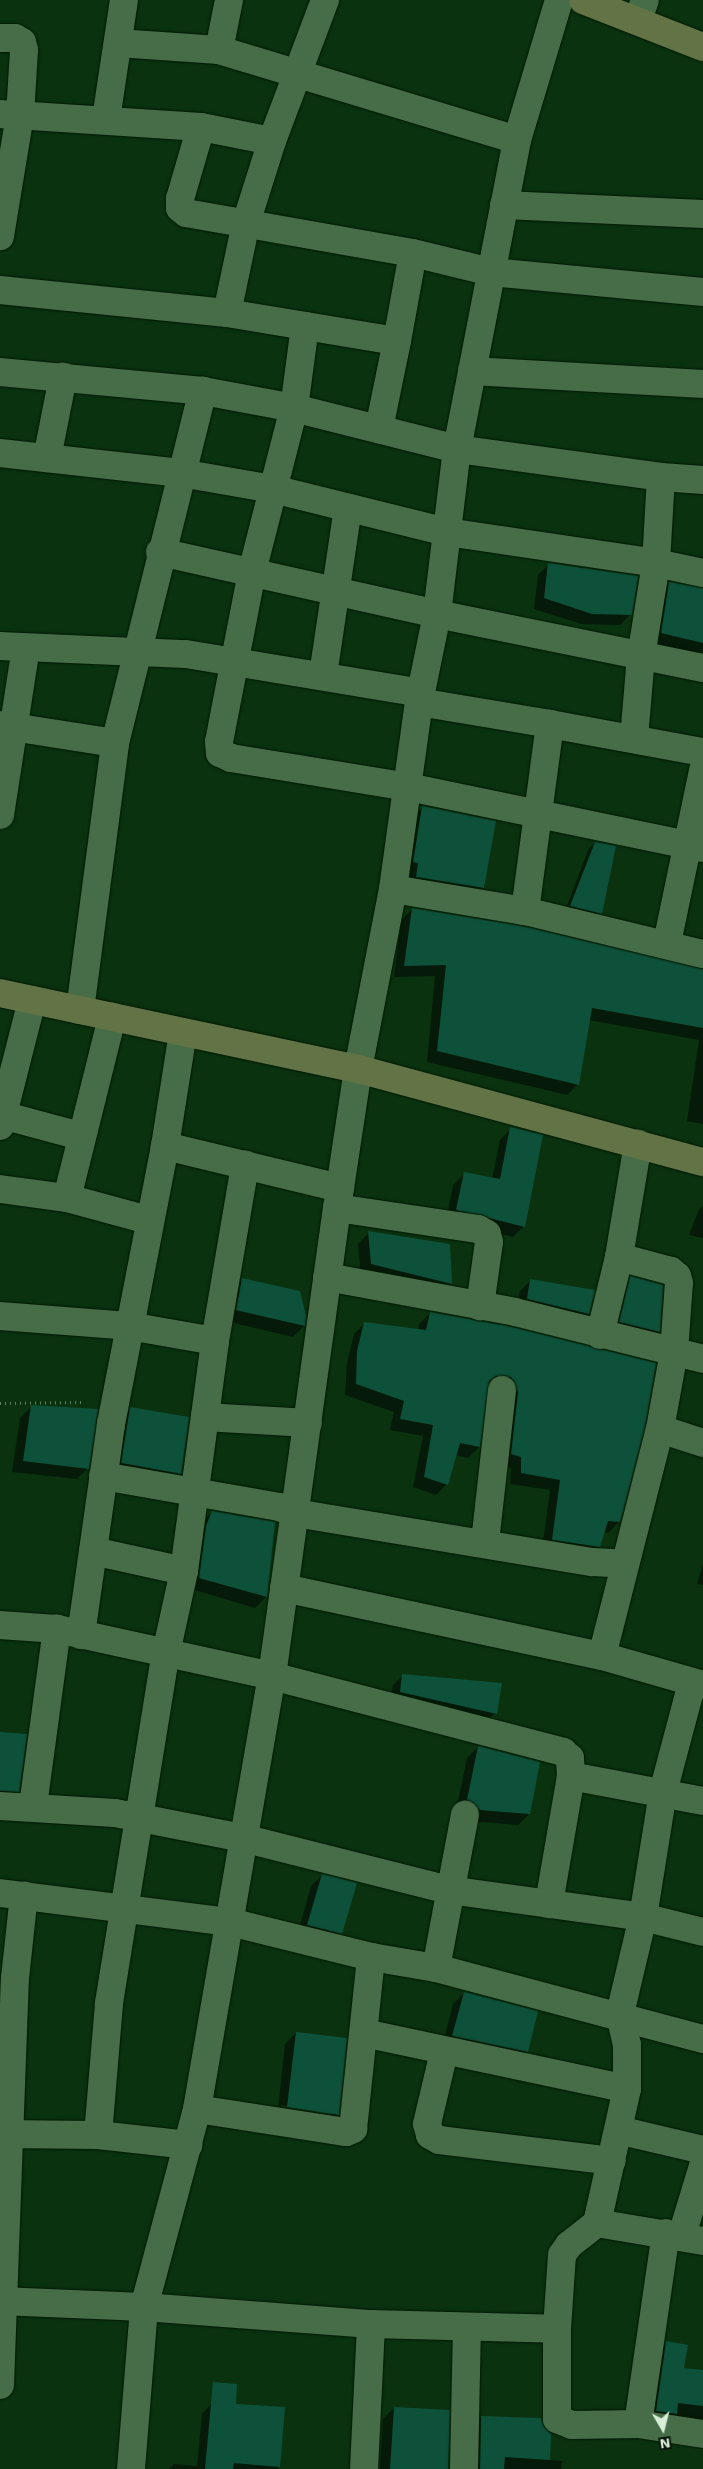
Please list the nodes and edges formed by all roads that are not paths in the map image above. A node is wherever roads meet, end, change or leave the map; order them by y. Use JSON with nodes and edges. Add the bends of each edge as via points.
{"nodes":[{"id":1,"x":124,"y":0,"type":"edge"},
{"id":2,"x":229,"y":0,"type":"edge"},
{"id":3,"x":325,"y":0,"type":"edge"},
{"id":4,"x":559,"y":0,"type":"edge"},
{"id":5,"x":583,"y":0,"type":"edge"},
{"id":6,"x":641,"y":10,"type":"edge"},
{"id":7,"x":0,"y":38,"type":"edge"},
{"id":8,"x":118,"y":43,"type":"junction"},
{"id":9,"x":703,"y":47,"type":"edge"},
{"id":10,"x":219,"y":50,"type":"junction"},
{"id":11,"x":299,"y":73,"type":"junction"},
{"id":12,"x":10,"y":114,"type":"edge"},
{"id":13,"x":106,"y":119,"type":"junction"},
{"id":14,"x":201,"y":127,"type":"junction"},
{"id":15,"x":517,"y":140,"type":"junction"},
{"id":16,"x":272,"y":141,"type":"junction"},
{"id":17,"x":504,"y":205,"type":"junction"},
{"id":18,"x":3,"y":206,"type":"edge"},
{"id":19,"x":703,"y":214,"type":"edge"},
{"id":20,"x":246,"y":223,"type":"junction"},
{"id":21,"x":0,"y":236,"type":"edge"},
{"id":22,"x":413,"y":253,"type":"junction"},
{"id":23,"x":491,"y":272,"type":"junction"},
{"id":24,"x":0,"y":290,"type":"edge"},
{"id":25,"x":703,"y":292,"type":"edge"},
{"id":26,"x":227,"y":314,"type":"junction"},
{"id":27,"x":304,"y":326,"type":"junction"},
{"id":28,"x":397,"y":342,"type":"junction"},
{"id":29,"x":472,"y":371,"type":"junction"},
{"id":30,"x":0,"y":372,"type":"edge"},
{"id":31,"x":63,"y":377,"type":"junction"},
{"id":32,"x":703,"y":384,"type":"edge"},
{"id":33,"x":203,"y":390,"type":"junction"},
{"id":34,"x":294,"y":408,"type":"junction"},
{"id":35,"x":379,"y":429,"type":"junction"},
{"id":36,"x":457,"y":449,"type":"junction"},
{"id":37,"x":0,"y":453,"type":"edge"},
{"id":38,"x":47,"y":458,"type":"junction"},
{"id":39,"x":181,"y":473,"type":"junction"},
{"id":40,"x":661,"y":477,"type":"junction"},
{"id":41,"x":703,"y":480,"type":"edge"},
{"id":42,"x":273,"y":489,"type":"junction"},
{"id":43,"x":348,"y":508,"type":"junction"},
{"id":44,"x":447,"y":532,"type":"junction"},
{"id":45,"x":160,"y":552,"type":"junction"},
{"id":46,"x":656,"y":563,"type":"junction"},
{"id":47,"x":252,"y":572,"type":"junction"},
{"id":48,"x":703,"y":573,"type":"edge"},
{"id":49,"x":334,"y":589,"type":"junction"},
{"id":50,"x":437,"y":614,"type":"junction"},
{"id":51,"x":13,"y":647,"type":"edge"},
{"id":52,"x":139,"y":653,"type":"junction"},
{"id":53,"x":641,"y":657,"type":"junction"},
{"id":54,"x":235,"y":661,"type":"junction"},
{"id":55,"x":703,"y":668,"type":"edge"},
{"id":56,"x":322,"y":675,"type":"junction"},
{"id":57,"x":420,"y":698,"type":"junction"},
{"id":58,"x":550,"y":724,"type":"junction"},
{"id":59,"x":8,"y":727,"type":"edge"},
{"id":60,"x":634,"y":738,"type":"junction"},
{"id":61,"x":115,"y":743,"type":"junction"},
{"id":62,"x":703,"y":752,"type":"edge"},
{"id":63,"x":703,"y":770,"type":"edge"},
{"id":64,"x":408,"y":787,"type":"junction"},
{"id":65,"x":0,"y":815,"type":"edge"},
{"id":66,"x":540,"y":815,"type":"junction"},
{"id":67,"x":695,"y":846,"type":"edge"},
{"id":68,"x":393,"y":889,"type":"junction"},
{"id":69,"x":525,"y":911,"type":"junction"},
{"id":70,"x":666,"y":944,"type":"junction"},
{"id":71,"x":703,"y":954,"type":"edge"},
{"id":72,"x":0,"y":993,"type":"edge"},
{"id":73,"x":32,"y":1000,"type":"junction"},
{"id":74,"x":80,"y":1010,"type":"junction"},
{"id":75,"x":112,"y":1017,"type":"junction"},
{"id":76,"x":183,"y":1032,"type":"junction"},
{"id":77,"x":358,"y":1069,"type":"junction"},
{"id":78,"x":1,"y":1121,"type":"edge"},
{"id":79,"x":80,"y":1136,"type":"junction"},
{"id":80,"x":638,"y":1144,"type":"junction"},
{"id":81,"x":165,"y":1146,"type":"junction"},
{"id":82,"x":703,"y":1162,"type":"edge"},
{"id":83,"x":245,"y":1165,"type":"junction"},
{"id":84,"x":0,"y":1189,"type":"edge"},
{"id":85,"x":67,"y":1198,"type":"junction"},
{"id":86,"x":338,"y":1198,"type":"junction"},
{"id":87,"x":148,"y":1220,"type":"junction"},
{"id":88,"x":619,"y":1257,"type":"junction"},
{"id":89,"x":327,"y":1277,"type":"junction"},
{"id":90,"x":480,"y":1306,"type":"junction"},
{"id":91,"x":0,"y":1316,"type":"edge"},
{"id":92,"x":129,"y":1326,"type":"junction"},
{"id":93,"x":600,"y":1335,"type":"junction"},
{"id":94,"x":215,"y":1341,"type":"junction"},
{"id":95,"x":674,"y":1352,"type":"junction"},
{"id":96,"x":703,"y":1359,"type":"edge"},
{"id":97,"x":502,"y":1390,"type":"dead end"},
{"id":98,"x":205,"y":1416,"type":"junction"},
{"id":99,"x":308,"y":1423,"type":"junction"},
{"id":100,"x":660,"y":1429,"type":"junction"},
{"id":101,"x":703,"y":1443,"type":"edge"},
{"id":102,"x":103,"y":1476,"type":"junction"},
{"id":103,"x":193,"y":1493,"type":"junction"},
{"id":104,"x":295,"y":1513,"type":"junction"},
{"id":105,"x":484,"y":1542,"type":"junction"},
{"id":106,"x":92,"y":1551,"type":"junction"},
{"id":107,"x":625,"y":1564,"type":"junction"},
{"id":108,"x":184,"y":1571,"type":"junction"},
{"id":109,"x":284,"y":1588,"type":"junction"},
{"id":110,"x":0,"y":1624,"type":"edge"},
{"id":111,"x":69,"y":1632,"type":"junction"},
{"id":112,"x":166,"y":1653,"type":"junction"},
{"id":113,"x":602,"y":1656,"type":"junction"},
{"id":114,"x":272,"y":1676,"type":"junction"},
{"id":115,"x":697,"y":1684,"type":"edge"},
{"id":116,"x":571,"y":1776,"type":"junction"},
{"id":117,"x":663,"y":1792,"type":"junction"},
{"id":118,"x":703,"y":1801,"type":"edge"},
{"id":119,"x":0,"y":1806,"type":"edge"},
{"id":120,"x":33,"y":1806,"type":"junction"},
{"id":121,"x":465,"y":1816,"type":"dead end"},
{"id":122,"x":140,"y":1817,"type":"junction"},
{"id":123,"x":242,"y":1838,"type":"junction"},
{"id":124,"x":450,"y":1890,"type":"junction"},
{"id":125,"x":12,"y":1894,"type":"edge"},
{"id":126,"x":549,"y":1904,"type":"junction"},
{"id":127,"x":124,"y":1908,"type":"junction"},
{"id":128,"x":643,"y":1917,"type":"junction"},
{"id":129,"x":230,"y":1922,"type":"junction"},
{"id":130,"x":703,"y":1932,"type":"edge"},
{"id":131,"x":371,"y":1957,"type":"junction"},
{"id":132,"x":436,"y":1968,"type":"junction"},
{"id":133,"x":620,"y":2014,"type":"junction"},
{"id":134,"x":364,"y":2034,"type":"junction"},
{"id":135,"x":703,"y":2038,"type":"edge"},
{"id":136,"x":444,"y":2052,"type":"junction"},
{"id":137,"x":627,"y":2089,"type":"junction"},
{"id":138,"x":197,"y":2109,"type":"junction"},
{"id":139,"x":618,"y":2130,"type":"junction"},
{"id":140,"x":4,"y":2134,"type":"edge"},
{"id":141,"x":98,"y":2135,"type":"junction"},
{"id":142,"x":188,"y":2145,"type":"junction"},
{"id":143,"x":703,"y":2150,"type":"edge"},
{"id":144,"x":612,"y":2161,"type":"junction"},
{"id":145,"x":703,"y":2166,"type":"edge"},
{"id":146,"x":597,"y":2223,"type":"junction"},
{"id":147,"x":684,"y":2237,"type":"edge"},
{"id":148,"x":2,"y":2301,"type":"edge"},
{"id":149,"x":144,"y":2307,"type":"junction"},
{"id":150,"x":371,"y":2324,"type":"junction"},
{"id":151,"x":466,"y":2327,"type":"junction"},
{"id":152,"x":557,"y":2329,"type":"junction"},
{"id":153,"x":0,"y":2384,"type":"edge"},
{"id":154,"x":638,"y":2424,"type":"junction"},
{"id":155,"x":703,"y":2434,"type":"edge"},
{"id":156,"x":131,"y":2469,"type":"edge"},
{"id":157,"x":364,"y":2469,"type":"edge"},
{"id":158,"x":464,"y":2469,"type":"edge"}],
"edges":[{"from":1,"to":8,"type":"street"},
{"from":2,"to":10,"type":"street"},
{"from":3,"to":11,"type":"street"},
{"from":4,"to":15,"type":"street"},
{"from":5,"to":6,"type":"street"},
{"from":6,"to":9,"type":"street"},
{"from":7,"to":12,"type":"street","via":[[15,38],[22,42]]},
{"from":8,"to":10,"type":"street"},
{"from":8,"to":13,"type":"street"},
{"from":10,"to":11,"type":"street"},
{"from":11,"to":15,"type":"street"},
{"from":11,"to":16,"type":"street"},
{"from":12,"to":13,"type":"street"},
{"from":12,"to":18,"type":"street"},
{"from":13,"to":14,"type":"street"},
{"from":14,"to":16,"type":"street"},
{"from":14,"to":20,"type":"street","via":[[180,208],[186,213]]},
{"from":15,"to":17,"type":"street"},
{"from":16,"to":20,"type":"street"},
{"from":17,"to":19,"type":"street"},
{"from":17,"to":23,"type":"street"},
{"from":18,"to":21,"type":"street"},
{"from":20,"to":22,"type":"street"},
{"from":20,"to":26,"type":"street"},
{"from":22,"to":23,"type":"street"},
{"from":22,"to":28,"type":"street"},
{"from":23,"to":25,"type":"street"},
{"from":23,"to":29,"type":"street"},
{"from":24,"to":26,"type":"street"},
{"from":26,"to":27,"type":"street"},
{"from":27,"to":28,"type":"street"},
{"from":27,"to":34,"type":"street"},
{"from":28,"to":35,"type":"street"},
{"from":29,"to":32,"type":"street"},
{"from":29,"to":36,"type":"street"},
{"from":30,"to":31,"type":"street"},
{"from":31,"to":33,"type":"street"},
{"from":31,"to":38,"type":"street"},
{"from":33,"to":34,"type":"street"},
{"from":33,"to":39,"type":"street"},
{"from":34,"to":35,"type":"street"},
{"from":34,"to":42,"type":"street"},
{"from":35,"to":36,"type":"street"},
{"from":36,"to":40,"type":"street"},
{"from":36,"to":44,"type":"street"},
{"from":37,"to":38,"type":"street"},
{"from":38,"to":39,"type":"street"},
{"from":39,"to":42,"type":"street"},
{"from":39,"to":45,"type":"street"},
{"from":40,"to":41,"type":"street"},
{"from":40,"to":46,"type":"street"},
{"from":42,"to":43,"type":"street"},
{"from":42,"to":47,"type":"street"},
{"from":43,"to":44,"type":"street"},
{"from":43,"to":49,"type":"street"},
{"from":44,"to":46,"type":"street"},
{"from":44,"to":50,"type":"street"},
{"from":45,"to":47,"type":"street"},
{"from":45,"to":52,"type":"street"},
{"from":46,"to":48,"type":"street"},
{"from":46,"to":53,"type":"street"},
{"from":47,"to":49,"type":"street"},
{"from":47,"to":54,"type":"street"},
{"from":49,"to":50,"type":"street"},
{"from":49,"to":56,"type":"street"},
{"from":50,"to":53,"type":"street"},
{"from":50,"to":57,"type":"street"},
{"from":51,"to":52,"type":"street"},
{"from":51,"to":59,"type":"street"},
{"from":52,"to":54,"type":"street"},
{"from":52,"to":61,"type":"street"},
{"from":53,"to":55,"type":"street"},
{"from":53,"to":60,"type":"street"},
{"from":54,"to":56,"type":"street"},
{"from":54,"to":64,"type":"street","via":[[219,742],[220,753],[226,757]]},
{"from":56,"to":57,"type":"street"},
{"from":57,"to":58,"type":"street"},
{"from":57,"to":64,"type":"street"},
{"from":58,"to":60,"type":"street"},
{"from":58,"to":66,"type":"street"},
{"from":59,"to":61,"type":"street"},
{"from":59,"to":65,"type":"street"},
{"from":60,"to":62,"type":"street"},
{"from":61,"to":74,"type":"street"},
{"from":63,"to":67,"type":"street"},
{"from":64,"to":66,"type":"street"},
{"from":64,"to":68,"type":"street"},
{"from":66,"to":67,"type":"street"},
{"from":66,"to":69,"type":"street"},
{"from":67,"to":70,"type":"street"},
{"from":68,"to":69,"type":"street"},
{"from":68,"to":77,"type":"street"},
{"from":69,"to":70,"type":"street"},
{"from":70,"to":71,"type":"street"},
{"from":72,"to":73,"type":"street"},
{"from":73,"to":74,"type":"street"},
{"from":73,"to":78,"type":"street"},
{"from":74,"to":75,"type":"street"},
{"from":75,"to":76,"type":"street"},
{"from":75,"to":79,"type":"street"},
{"from":76,"to":77,"type":"street"},
{"from":76,"to":81,"type":"street"},
{"from":77,"to":80,"type":"street"},
{"from":77,"to":86,"type":"street"},
{"from":78,"to":79,"type":"street"},
{"from":79,"to":85,"type":"street"},
{"from":80,"to":82,"type":"street"},
{"from":80,"to":88,"type":"street"},
{"from":81,"to":83,"type":"street"},
{"from":81,"to":87,"type":"street"},
{"from":83,"to":86,"type":"street"},
{"from":83,"to":94,"type":"street"},
{"from":84,"to":85,"type":"street"},
{"from":85,"to":87,"type":"street"},
{"from":86,"to":89,"type":"street"},
{"from":86,"to":90,"type":"street","via":[[478,1229],[487,1234],[489,1242]]},
{"from":87,"to":92,"type":"street"},
{"from":88,"to":93,"type":"street"},
{"from":88,"to":95,"type":"street","via":[[677,1276]]},
{"from":89,"to":90,"type":"street"},
{"from":89,"to":99,"type":"street"},
{"from":90,"to":93,"type":"street"},
{"from":91,"to":92,"type":"street"},
{"from":92,"to":94,"type":"street"},
{"from":92,"to":102,"type":"street"},
{"from":93,"to":95,"type":"street"},
{"from":94,"to":98,"type":"street"},
{"from":95,"to":96,"type":"street"},
{"from":95,"to":100,"type":"street"},
{"from":97,"to":105,"type":"street"},
{"from":98,"to":99,"type":"street"},
{"from":98,"to":103,"type":"street"},
{"from":99,"to":104,"type":"street"},
{"from":100,"to":101,"type":"street"},
{"from":100,"to":107,"type":"street"},
{"from":102,"to":103,"type":"street"},
{"from":102,"to":106,"type":"street"},
{"from":103,"to":104,"type":"street","via":[[279,1507]]},
{"from":103,"to":108,"type":"street"},
{"from":104,"to":105,"type":"street"},
{"from":104,"to":109,"type":"street"},
{"from":105,"to":107,"type":"street","via":[[592,1562]]},
{"from":106,"to":108,"type":"street"},
{"from":106,"to":111,"type":"street"},
{"from":107,"to":113,"type":"street"},
{"from":108,"to":112,"type":"street"},
{"from":109,"to":113,"type":"street"},
{"from":109,"to":114,"type":"street"},
{"from":110,"to":111,"type":"street"},
{"from":111,"to":112,"type":"street"},
{"from":111,"to":120,"type":"street"},
{"from":112,"to":114,"type":"street"},
{"from":112,"to":122,"type":"street"},
{"from":113,"to":115,"type":"street"},
{"from":114,"to":116,"type":"street","via":[[563,1752],[570,1758]]},
{"from":114,"to":123,"type":"street"},
{"from":115,"to":117,"type":"street"},
{"from":116,"to":117,"type":"street"},
{"from":116,"to":126,"type":"street"},
{"from":117,"to":118,"type":"street"},
{"from":117,"to":128,"type":"street"},
{"from":119,"to":120,"type":"street"},
{"from":120,"to":122,"type":"street"},
{"from":121,"to":124,"type":"street"},
{"from":122,"to":123,"type":"street"},
{"from":122,"to":127,"type":"street"},
{"from":123,"to":124,"type":"street"},
{"from":123,"to":129,"type":"street"},
{"from":124,"to":126,"type":"street"},
{"from":124,"to":132,"type":"street"},
{"from":125,"to":127,"type":"street"},
{"from":125,"to":140,"type":"street","via":[[15,1978]]},
{"from":126,"to":128,"type":"street"},
{"from":127,"to":129,"type":"street"},
{"from":127,"to":141,"type":"street","via":[[108,2003]]},
{"from":128,"to":130,"type":"street"},
{"from":128,"to":133,"type":"street"},
{"from":129,"to":131,"type":"street"},
{"from":129,"to":138,"type":"street"},
{"from":131,"to":132,"type":"street"},
{"from":131,"to":134,"type":"street"},
{"from":132,"to":133,"type":"street"},
{"from":133,"to":135,"type":"street"},
{"from":133,"to":137,"type":"street","via":[[627,2045]]},
{"from":134,"to":136,"type":"street"},
{"from":134,"to":138,"type":"street","via":[[353,2129],[346,2132]]},
{"from":136,"to":137,"type":"street"},
{"from":136,"to":144,"type":"street","via":[[427,2124],[430,2135],[439,2140]]},
{"from":137,"to":139,"type":"street"},
{"from":138,"to":142,"type":"street"},
{"from":139,"to":143,"type":"street"},
{"from":139,"to":144,"type":"street"},
{"from":140,"to":141,"type":"street"},
{"from":140,"to":148,"type":"street"},
{"from":141,"to":142,"type":"street"},
{"from":142,"to":149,"type":"street"},
{"from":144,"to":146,"type":"street"},
{"from":145,"to":147,"type":"street"},
{"from":146,"to":147,"type":"street"},
{"from":146,"to":152,"type":"street","via":[[569,2245],[562,2255]]},
{"from":147,"to":154,"type":"street"},
{"from":148,"to":149,"type":"street"},
{"from":148,"to":153,"type":"street"},
{"from":149,"to":150,"type":"street"},
{"from":149,"to":156,"type":"street"},
{"from":150,"to":151,"type":"street"},
{"from":150,"to":157,"type":"street"},
{"from":151,"to":152,"type":"street"},
{"from":151,"to":158,"type":"street"},
{"from":152,"to":154,"type":"street","via":[[557,2419],[572,2425]]},
{"from":154,"to":155,"type":"street"}]}
